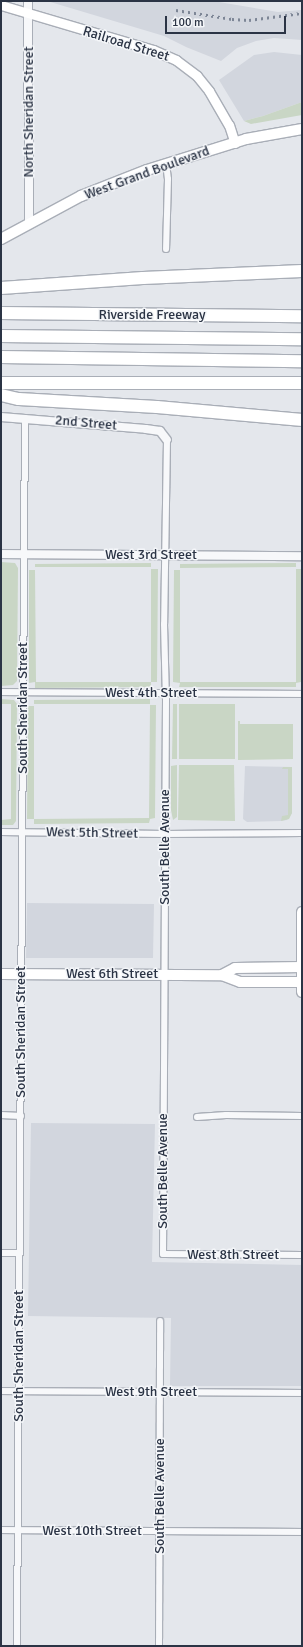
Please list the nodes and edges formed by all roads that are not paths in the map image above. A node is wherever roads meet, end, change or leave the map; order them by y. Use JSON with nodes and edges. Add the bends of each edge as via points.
{"nodes":[{"id":1,"x":28,"y":1,"type":"edge"},
{"id":2,"x":1,"y":5,"type":"edge"},
{"id":3,"x":28,"y":13,"type":"junction"},
{"id":4,"x":302,"y":129,"type":"edge"},
{"id":5,"x":235,"y":143,"type":"junction"},
{"id":6,"x":166,"y":163,"type":"junction"},
{"id":7,"x":29,"y":223,"type":"junction"},
{"id":8,"x":1,"y":239,"type":"edge"},
{"id":9,"x":166,"y":249,"type":"dead end"},
{"id":10,"x":302,"y":271,"type":"edge"},
{"id":11,"x":1,"y":288,"type":"edge"},
{"id":12,"x":1,"y":313,"type":"edge"},
{"id":13,"x":302,"y":316,"type":"edge"},
{"id":14,"x":1,"y":336,"type":"edge"},
{"id":15,"x":302,"y":339,"type":"edge"},
{"id":16,"x":1,"y":357,"type":"edge"},
{"id":17,"x":302,"y":361,"type":"edge"},
{"id":18,"x":1,"y":383,"type":"edge"},
{"id":19,"x":302,"y":383,"type":"edge"},
{"id":20,"x":1,"y":396,"type":"edge"},
{"id":21,"x":1,"y":417,"type":"edge"},
{"id":22,"x":25,"y":418,"type":"junction"},
{"id":23,"x":302,"y":420,"type":"edge"},
{"id":24,"x":167,"y":440,"type":"joint"},
{"id":25,"x":1,"y":554,"type":"edge"},
{"id":26,"x":23,"y":554,"type":"junction"},
{"id":27,"x":165,"y":555,"type":"junction"},
{"id":28,"x":302,"y":556,"type":"edge"},
{"id":29,"x":1,"y":692,"type":"edge"},
{"id":30,"x":24,"y":692,"type":"junction"},
{"id":31,"x":166,"y":693,"type":"junction"},
{"id":32,"x":302,"y":694,"type":"edge"},
{"id":33,"x":1,"y":832,"type":"edge"},
{"id":34,"x":22,"y":832,"type":"junction"},
{"id":35,"x":302,"y":833,"type":"edge"},
{"id":36,"x":165,"y":834,"type":"junction"},
{"id":37,"x":302,"y":912,"type":"edge"},
{"id":38,"x":302,"y":967,"type":"edge"},
{"id":39,"x":1,"y":974,"type":"edge"},
{"id":40,"x":22,"y":974,"type":"junction"},
{"id":41,"x":164,"y":974,"type":"junction"},
{"id":42,"x":222,"y":975,"type":"junction"},
{"id":43,"x":302,"y":982,"type":"edge"},
{"id":44,"x":302,"y":992,"type":"edge"},
{"id":45,"x":1,"y":1115,"type":"edge"},
{"id":46,"x":21,"y":1116,"type":"junction"},
{"id":47,"x":302,"y":1116,"type":"edge"},
{"id":48,"x":197,"y":1117,"type":"dead end"},
{"id":49,"x":1,"y":1253,"type":"edge"},
{"id":50,"x":20,"y":1253,"type":"junction"},
{"id":51,"x":163,"y":1254,"type":"joint"},
{"id":52,"x":302,"y":1255,"type":"edge"},
{"id":53,"x":160,"y":1321,"type":"dead end"},
{"id":54,"x":1,"y":1391,"type":"edge"},
{"id":55,"x":19,"y":1391,"type":"junction"},
{"id":56,"x":160,"y":1392,"type":"junction"},
{"id":57,"x":302,"y":1393,"type":"edge"},
{"id":58,"x":1,"y":1530,"type":"edge"},
{"id":59,"x":18,"y":1530,"type":"junction"},
{"id":60,"x":160,"y":1532,"type":"junction"},
{"id":61,"x":302,"y":1532,"type":"edge"},
{"id":62,"x":17,"y":1646,"type":"edge"},
{"id":63,"x":159,"y":1646,"type":"edge"}],
"edges":[{"from":1,"to":3,"type":"street","name":"North Sheridan Street"},
{"from":2,"to":3,"type":"main road","name":"Railroad Street"},
{"from":3,"to":5,"type":"main road","name":"Railroad Street","via":[[153,50],[176,60],[197,76],[209,92],[229,126]]},
{"from":3,"to":7,"type":"street","name":"North Sheridan Street"},
{"from":4,"to":5,"type":"main road","name":"West Grand Boulevard"},
{"from":5,"to":6,"type":"main road","name":"West Grand Boulevard"},
{"from":6,"to":7,"type":"main road","name":"West Grand Boulevard","via":[[81,196]]},
{"from":6,"to":9,"type":"street"},
{"from":7,"to":8,"type":"main road","name":"West Grand Boulevard"},
{"from":10,"to":11,"type":"highway"},
{"from":12,"to":13,"type":"highway","name":"Riverside Freeway"},
{"from":14,"to":15,"type":"highway"},
{"from":16,"to":17,"type":"highway"},
{"from":18,"to":19,"type":"highway"},
{"from":20,"to":23,"type":"highway","via":[[19,400],[157,407]]},
{"from":21,"to":22,"type":"street","name":"2nd Street"},
{"from":22,"to":24,"type":"street","name":"2nd Street","via":[[160,431]]},
{"from":22,"to":26,"type":"street","name":"South Sheridan Street"},
{"from":24,"to":27,"type":"street","name":"South Belle Avenue"},
{"from":25,"to":26,"type":"street","name":"West 3rd Street"},
{"from":26,"to":27,"type":"street","name":"West 3rd Street"},
{"from":26,"to":30,"type":"street","name":"South Sheridan Street"},
{"from":27,"to":28,"type":"street","name":"West 3rd Street"},
{"from":27,"to":31,"type":"street","name":"South Belle Avenue"},
{"from":29,"to":30,"type":"street","name":"West 4th Street"},
{"from":30,"to":31,"type":"street","name":"West 4th Street"},
{"from":30,"to":34,"type":"street","name":"South Sheridan Street"},
{"from":31,"to":32,"type":"street","name":"West 4th Street"},
{"from":31,"to":36,"type":"street","name":"South Belle Avenue"},
{"from":33,"to":34,"type":"street","name":"West 5th Street"},
{"from":34,"to":36,"type":"street","name":"West 5th Street"},
{"from":34,"to":40,"type":"street","name":"South Sheridan Street"},
{"from":35,"to":36,"type":"street","name":"West 5th Street"},
{"from":36,"to":41,"type":"street","name":"South Belle Avenue"},
{"from":37,"to":38,"type":"main road"},
{"from":38,"to":42,"type":"main road","name":"West 6th Street","via":[[235,968]]},
{"from":38,"to":43,"type":"main road"},
{"from":39,"to":40,"type":"main road","name":"West 6th Street"},
{"from":40,"to":41,"type":"main road","name":"West 6th Street"},
{"from":40,"to":46,"type":"street","name":"South Sheridan Street"},
{"from":41,"to":42,"type":"main road","name":"West 6th Street"},
{"from":41,"to":51,"type":"street","name":"South Belle Avenue"},
{"from":42,"to":43,"type":"main road","name":"West 6th Street","via":[[240,982]]},
{"from":43,"to":44,"type":"main road"},
{"from":45,"to":46,"type":"street"},
{"from":46,"to":50,"type":"street","name":"South Sheridan Street"},
{"from":47,"to":48,"type":"street"},
{"from":49,"to":50,"type":"street"},
{"from":50,"to":55,"type":"street","name":"South Sheridan Street"},
{"from":51,"to":52,"type":"street","name":"West 8th Street"},
{"from":53,"to":56,"type":"street","name":"South Belle Avenue"},
{"from":54,"to":55,"type":"street","name":"West 9th Street"},
{"from":55,"to":56,"type":"street","name":"West 9th Street"},
{"from":55,"to":59,"type":"street","name":"South Sheridan Street"},
{"from":56,"to":57,"type":"street","name":"West 9th Street"},
{"from":56,"to":60,"type":"street","name":"South Belle Avenue"},
{"from":58,"to":59,"type":"street","name":"West 10th Street"},
{"from":59,"to":60,"type":"street","name":"West 10th Street"},
{"from":59,"to":62,"type":"street","name":"South Sheridan Street"},
{"from":60,"to":61,"type":"street","name":"West 10th Street"},
{"from":60,"to":63,"type":"street","name":"South Belle Avenue"}]}
